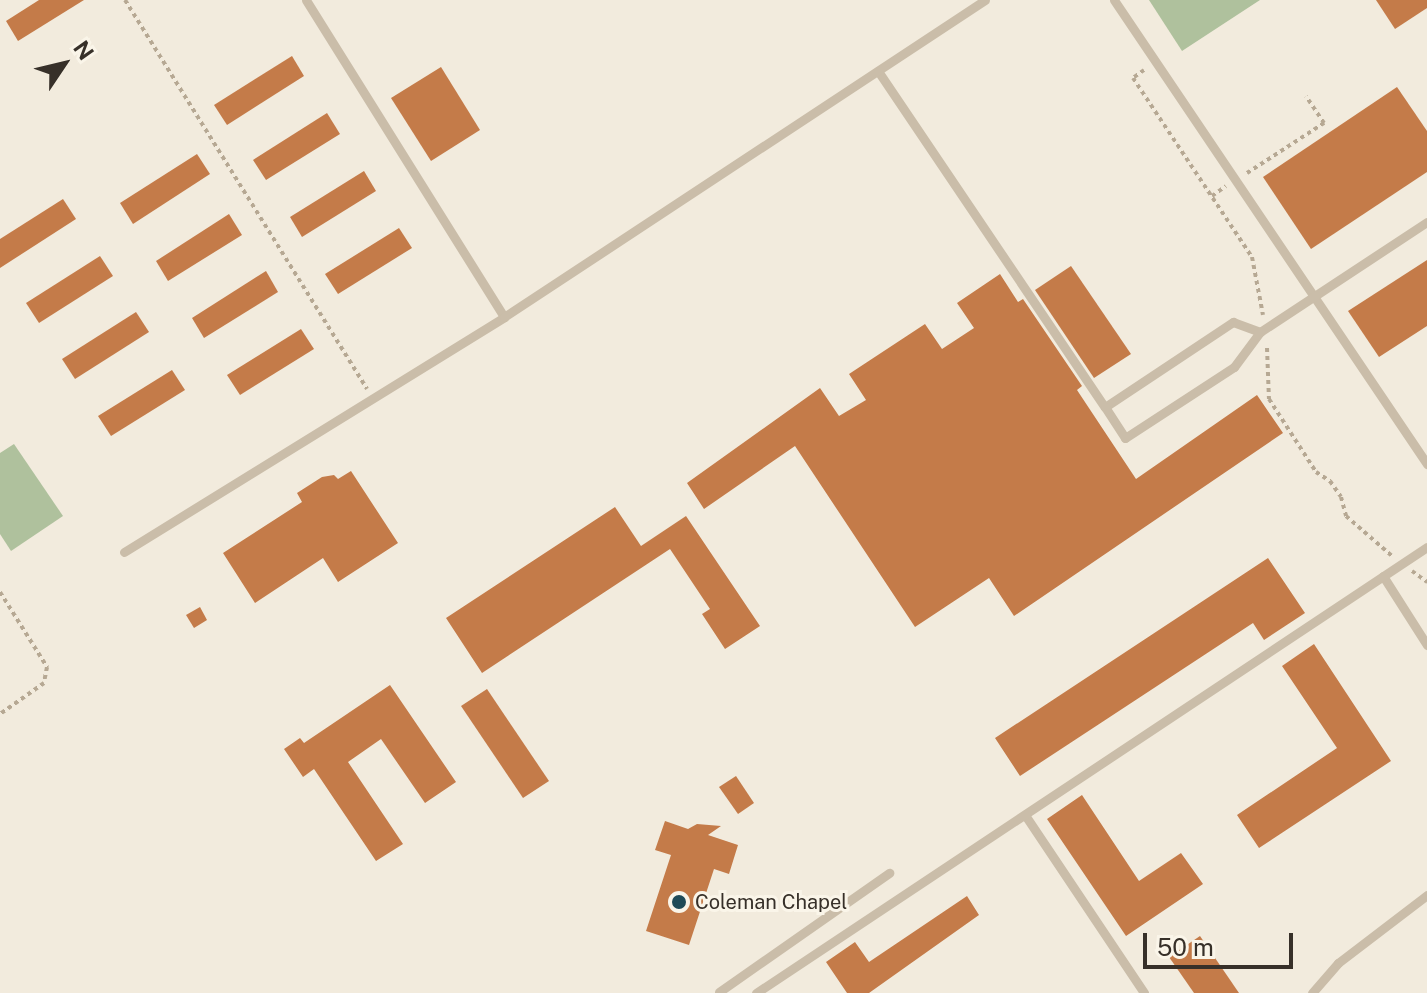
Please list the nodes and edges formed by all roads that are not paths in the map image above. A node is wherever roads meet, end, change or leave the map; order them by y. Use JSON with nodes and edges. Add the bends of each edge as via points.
{"nodes":[{"id":1,"x":306,"y":0,"type":"edge"},
{"id":2,"x":985,"y":0,"type":"edge"},
{"id":3,"x":1114,"y":0,"type":"edge"},
{"id":4,"x":878,"y":71,"type":"junction"},
{"id":5,"x":1427,"y":222,"type":"edge"},
{"id":6,"x":1313,"y":296,"type":"junction"},
{"id":7,"x":504,"y":317,"type":"junction"},
{"id":8,"x":1260,"y":332,"type":"junction"},
{"id":9,"x":1105,"y":407,"type":"junction"},
{"id":10,"x":1427,"y":464,"type":"edge"},
{"id":11,"x":1427,"y":547,"type":"edge"},
{"id":12,"x":124,"y":552,"type":"dead end"},
{"id":13,"x":1383,"y":576,"type":"junction"},
{"id":14,"x":1427,"y":645,"type":"edge"},
{"id":15,"x":1025,"y":815,"type":"junction"},
{"id":16,"x":889,"y":873,"type":"dead end"},
{"id":17,"x":1427,"y":895,"type":"edge"},
{"id":18,"x":709,"y":986,"type":"dead end"},
{"id":19,"x":720,"y":992,"type":"edge"},
{"id":20,"x":756,"y":993,"type":"edge"},
{"id":21,"x":1144,"y":993,"type":"edge"},
{"id":22,"x":1312,"y":993,"type":"edge"}],
"edges":[{"from":1,"to":7,"type":"lane"},
{"from":2,"to":4,"type":"lane"},
{"from":3,"to":6,"type":"lane"},
{"from":4,"to":7,"type":"lane"},
{"from":4,"to":9,"type":"lane"},
{"from":5,"to":6,"type":"lane"},
{"from":6,"to":8,"type":"lane"},
{"from":6,"to":10,"type":"lane"},
{"from":7,"to":12,"type":"lane"},
{"from":8,"to":9,"type":"lane","via":[[1233,322]]},
{"from":8,"to":9,"type":"lane","via":[[1234,367],[1125,438]]},
{"from":11,"to":13,"type":"lane"},
{"from":13,"to":14,"type":"lane"},
{"from":13,"to":15,"type":"lane"},
{"from":15,"to":20,"type":"lane"},
{"from":15,"to":21,"type":"lane"},
{"from":16,"to":19,"type":"lane"},
{"from":17,"to":22,"type":"lane","via":[[1338,963]]},
{"from":18,"to":19,"type":"lane"}]}
